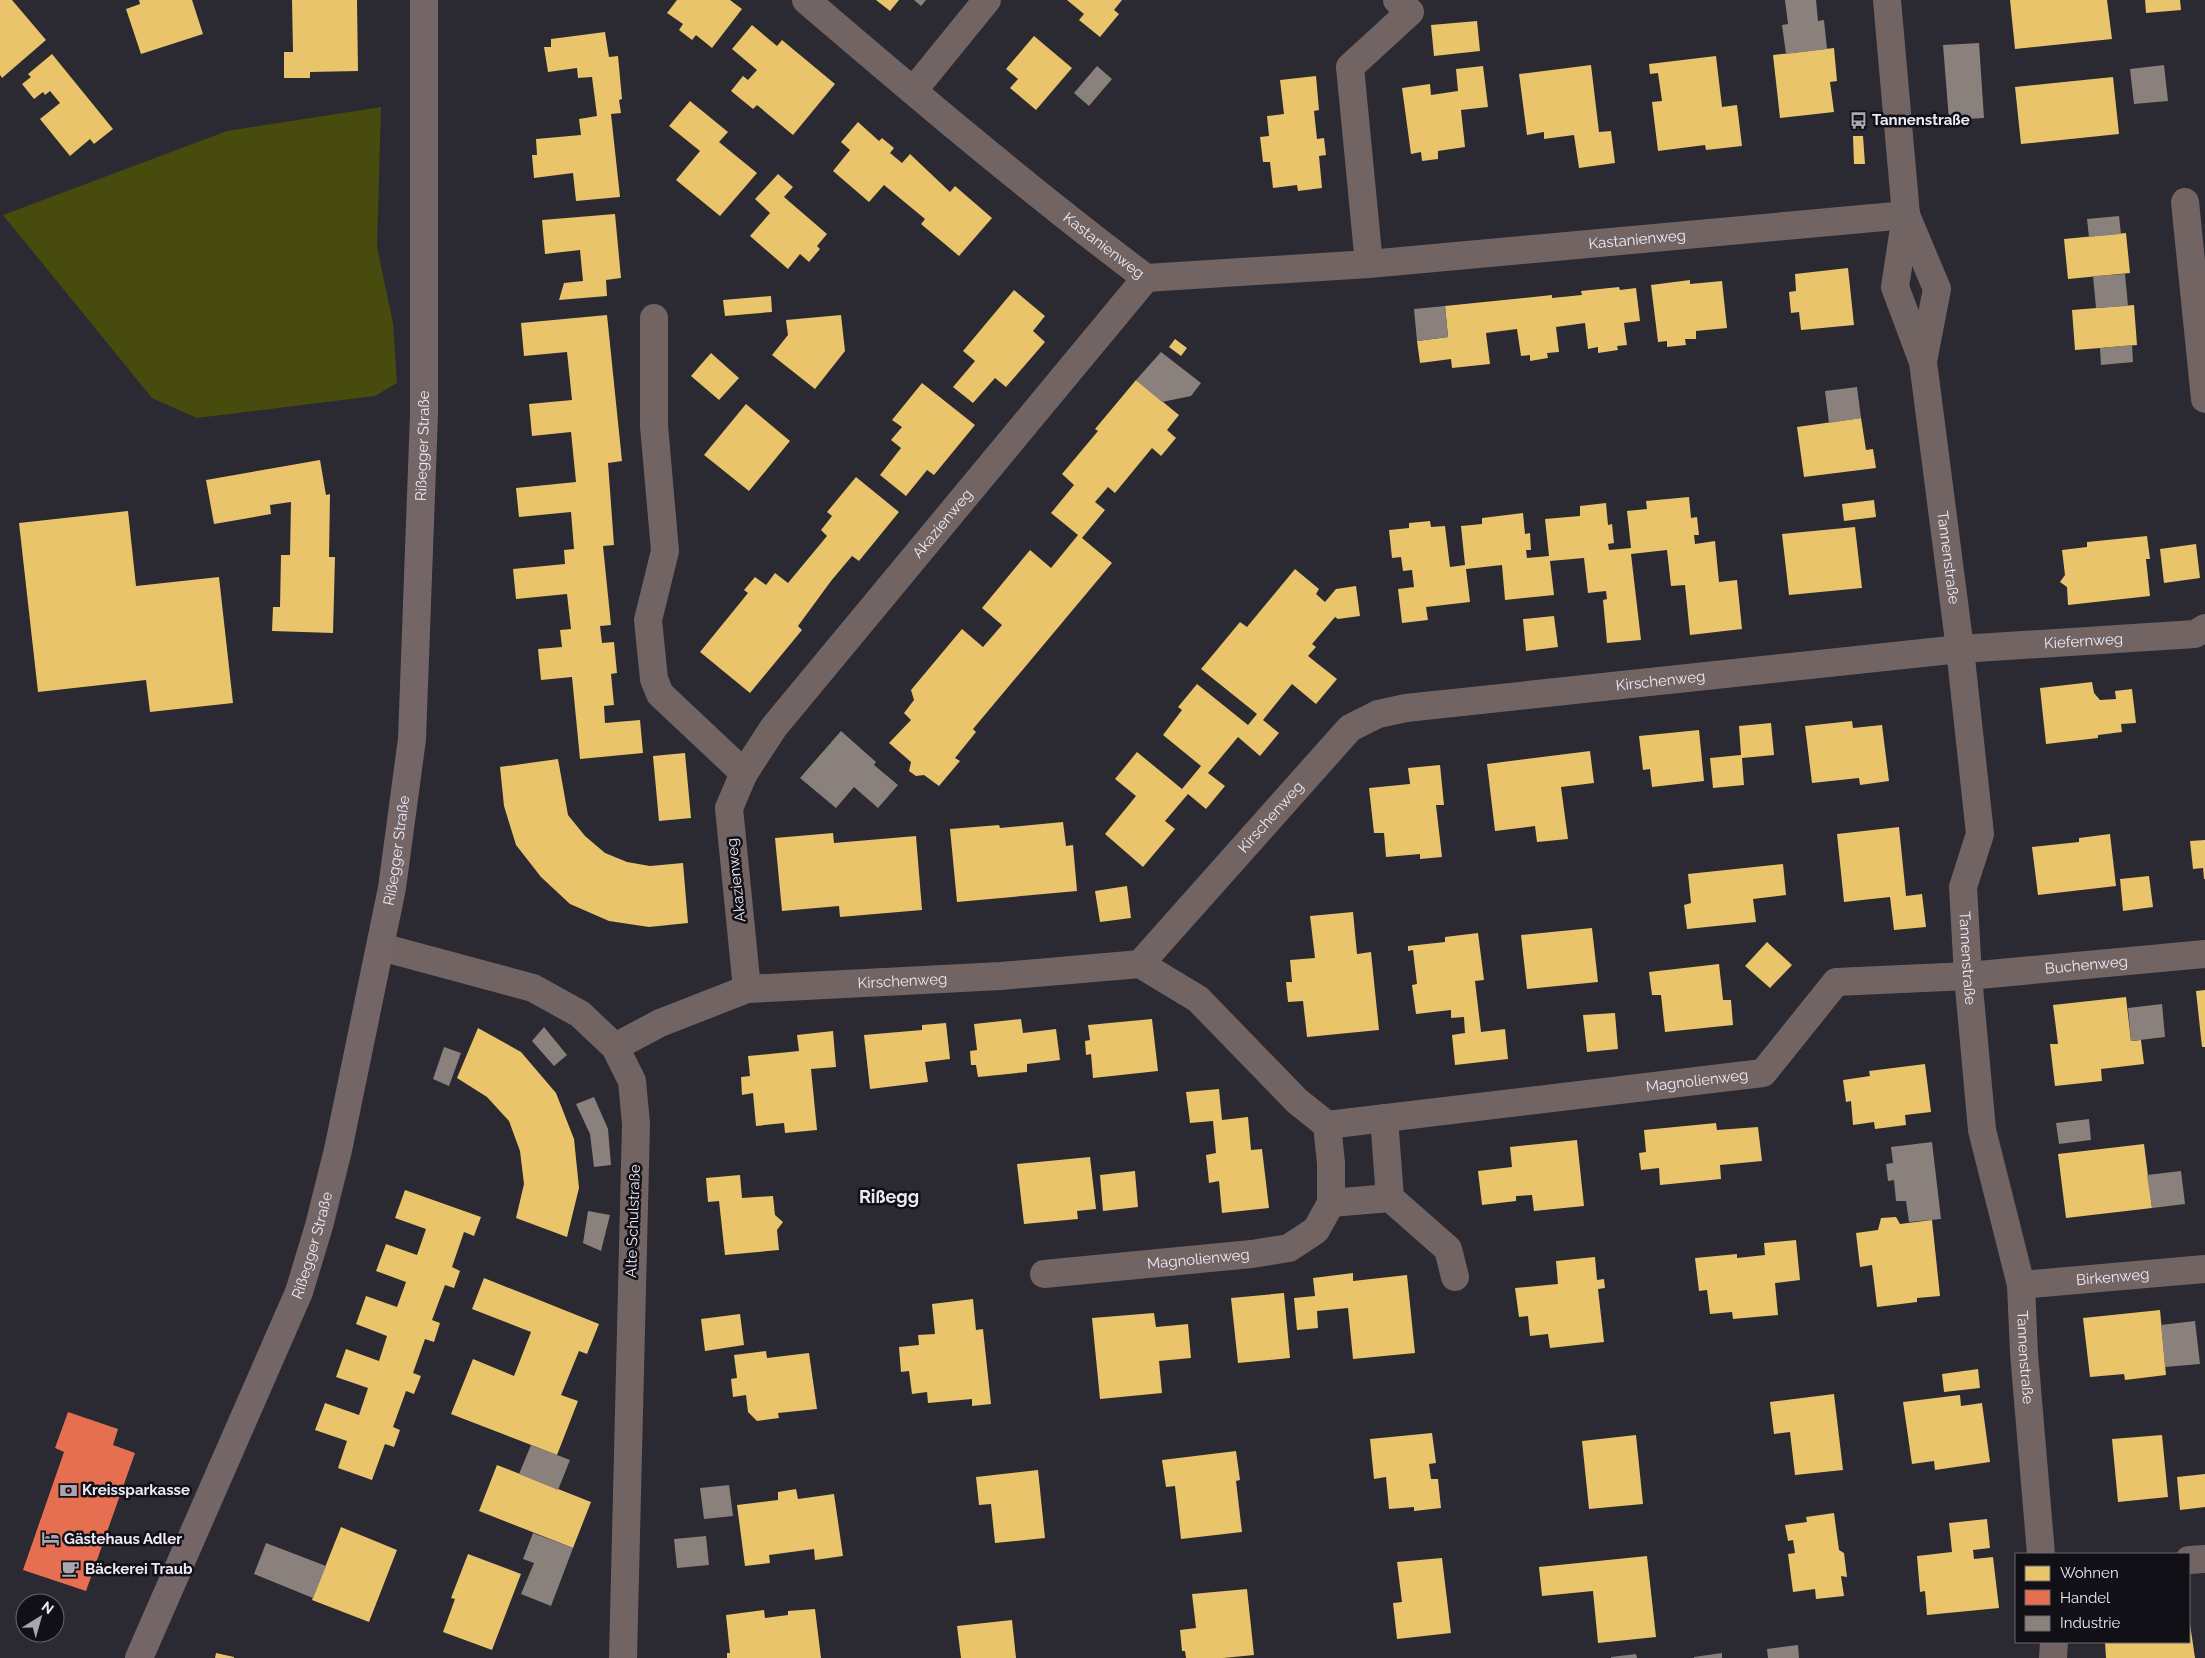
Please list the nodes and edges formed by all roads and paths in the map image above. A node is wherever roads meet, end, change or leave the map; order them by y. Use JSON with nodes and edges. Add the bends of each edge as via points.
{"nodes":[{"id":1,"x":424,"y":0,"type":"edge"},
{"id":2,"x":806,"y":0,"type":"edge"},
{"id":3,"x":988,"y":0,"type":"edge"},
{"id":4,"x":1397,"y":0,"type":"edge"},
{"id":5,"x":1887,"y":0,"type":"edge"},
{"id":6,"x":913,"y":91,"type":"junction"},
{"id":7,"x":2185,"y":202,"type":"dead end"},
{"id":8,"x":1906,"y":215,"type":"junction"},
{"id":9,"x":1370,"y":264,"type":"junction"},
{"id":10,"x":1146,"y":278,"type":"junction"},
{"id":11,"x":654,"y":318,"type":"dead end"},
{"id":12,"x":1923,"y":362,"type":"junction"},
{"id":13,"x":2205,"y":399,"type":"edge"},
{"id":14,"x":2205,"y":628,"type":"edge"},
{"id":15,"x":1960,"y":649,"type":"junction"},
{"id":16,"x":744,"y":773,"type":"junction"},
{"id":17,"x":381,"y":947,"type":"junction"},
{"id":18,"x":2205,"y":954,"type":"edge"},
{"id":19,"x":1140,"y":964,"type":"junction"},
{"id":20,"x":1968,"y":976,"type":"junction"},
{"id":21,"x":747,"y":989,"type":"junction"},
{"id":22,"x":615,"y":1047,"type":"junction"},
{"id":23,"x":1384,"y":1118,"type":"junction"},
{"id":24,"x":1328,"y":1125,"type":"junction"},
{"id":25,"x":1390,"y":1198,"type":"junction"},
{"id":26,"x":1331,"y":1202,"type":"junction"},
{"id":27,"x":2205,"y":1269,"type":"edge"},
{"id":28,"x":1044,"y":1274,"type":"dead end"},
{"id":29,"x":1455,"y":1277,"type":"dead end"},
{"id":30,"x":2021,"y":1285,"type":"junction"},
{"id":31,"x":2041,"y":1553,"type":"edge"},
{"id":32,"x":2205,"y":1559,"type":"edge"},
{"id":33,"x":2190,"y":1560,"type":"edge"},
{"id":34,"x":2054,"y":1643,"type":"edge"},
{"id":35,"x":139,"y":1658,"type":"edge"},
{"id":36,"x":623,"y":1658,"type":"edge"},
{"id":37,"x":2052,"y":1658,"type":"edge"}],
"edges":[{"from":1,"to":17,"type":"street","name":"Rißegger Straße","via":[[424,414],[412,739]]},
{"from":2,"to":6,"type":"street","name":"Kastanienweg"},
{"from":3,"to":6,"type":"street"},
{"from":4,"to":9,"type":"street","via":[[1410,12],[1350,67]]},
{"from":5,"to":8,"type":"street","name":"Tannenstraße"},
{"from":6,"to":10,"type":"street","name":"Kastanienweg"},
{"from":7,"to":13,"type":"street"},
{"from":8,"to":9,"type":"street","name":"Kastanienweg"},
{"from":8,"to":12,"type":"street","name":"Tannenstraße","via":[[1895,287]]},
{"from":8,"to":12,"type":"street","name":"Tannenstraße","via":[[1937,289]]},
{"from":9,"to":10,"type":"street","name":"Kastanienweg"},
{"from":10,"to":16,"type":"street","name":"Akazienweg","via":[[774,727]]},
{"from":11,"to":16,"type":"street","via":[[654,426],[665,551],[648,620],[654,679],[660,694]]},
{"from":12,"to":15,"type":"street","name":"Tannenstraße"},
{"from":14,"to":15,"type":"street","name":"Kiefernweg","via":[[2194,634]]},
{"from":15,"to":19,"type":"street","name":"Kirschenweg","via":[[1416,707],[1378,714],[1350,728]]},
{"from":15,"to":20,"type":"street","name":"Tannenstraße","via":[[1980,834],[1963,887]]},
{"from":16,"to":21,"type":"street","name":"Akazienweg","via":[[729,808]]},
{"from":17,"to":22,"type":"street","name":"Alte Schulstraße","via":[[534,988],[580,1014]]},
{"from":17,"to":35,"type":"street","name":"Rißegger Straße","via":[[338,1150],[300,1292]]},
{"from":18,"to":20,"type":"street","name":"Buchenweg"},
{"from":19,"to":21,"type":"street","name":"Kirschenweg","via":[[1001,976]]},
{"from":19,"to":24,"type":"street","via":[[1198,999],[1296,1101]]},
{"from":20,"to":23,"type":"street","name":"Magnolienweg","via":[[1836,982],[1763,1073]]},
{"from":20,"to":30,"type":"street","name":"Tannenstraße","via":[[1982,1130]]},
{"from":21,"to":22,"type":"street","name":"Kirschenweg","via":[[660,1023]]},
{"from":22,"to":36,"type":"street","name":"Alte Schulstraße","via":[[632,1081],[636,1124]]},
{"from":23,"to":24,"type":"street","name":"Magnolienweg"},
{"from":23,"to":25,"type":"street"},
{"from":24,"to":26,"type":"street","name":"Magnolienweg"},
{"from":25,"to":26,"type":"street"},
{"from":25,"to":29,"type":"street","via":[[1448,1248]]},
{"from":26,"to":28,"type":"street","name":"Magnolienweg","via":[[1316,1230],[1289,1248]]},
{"from":27,"to":30,"type":"street","name":"Birkenweg"},
{"from":30,"to":31,"type":"street","name":"Tannenstraße"},
{"from":32,"to":33,"type":"street"},
{"from":34,"to":37,"type":"street"}]}
